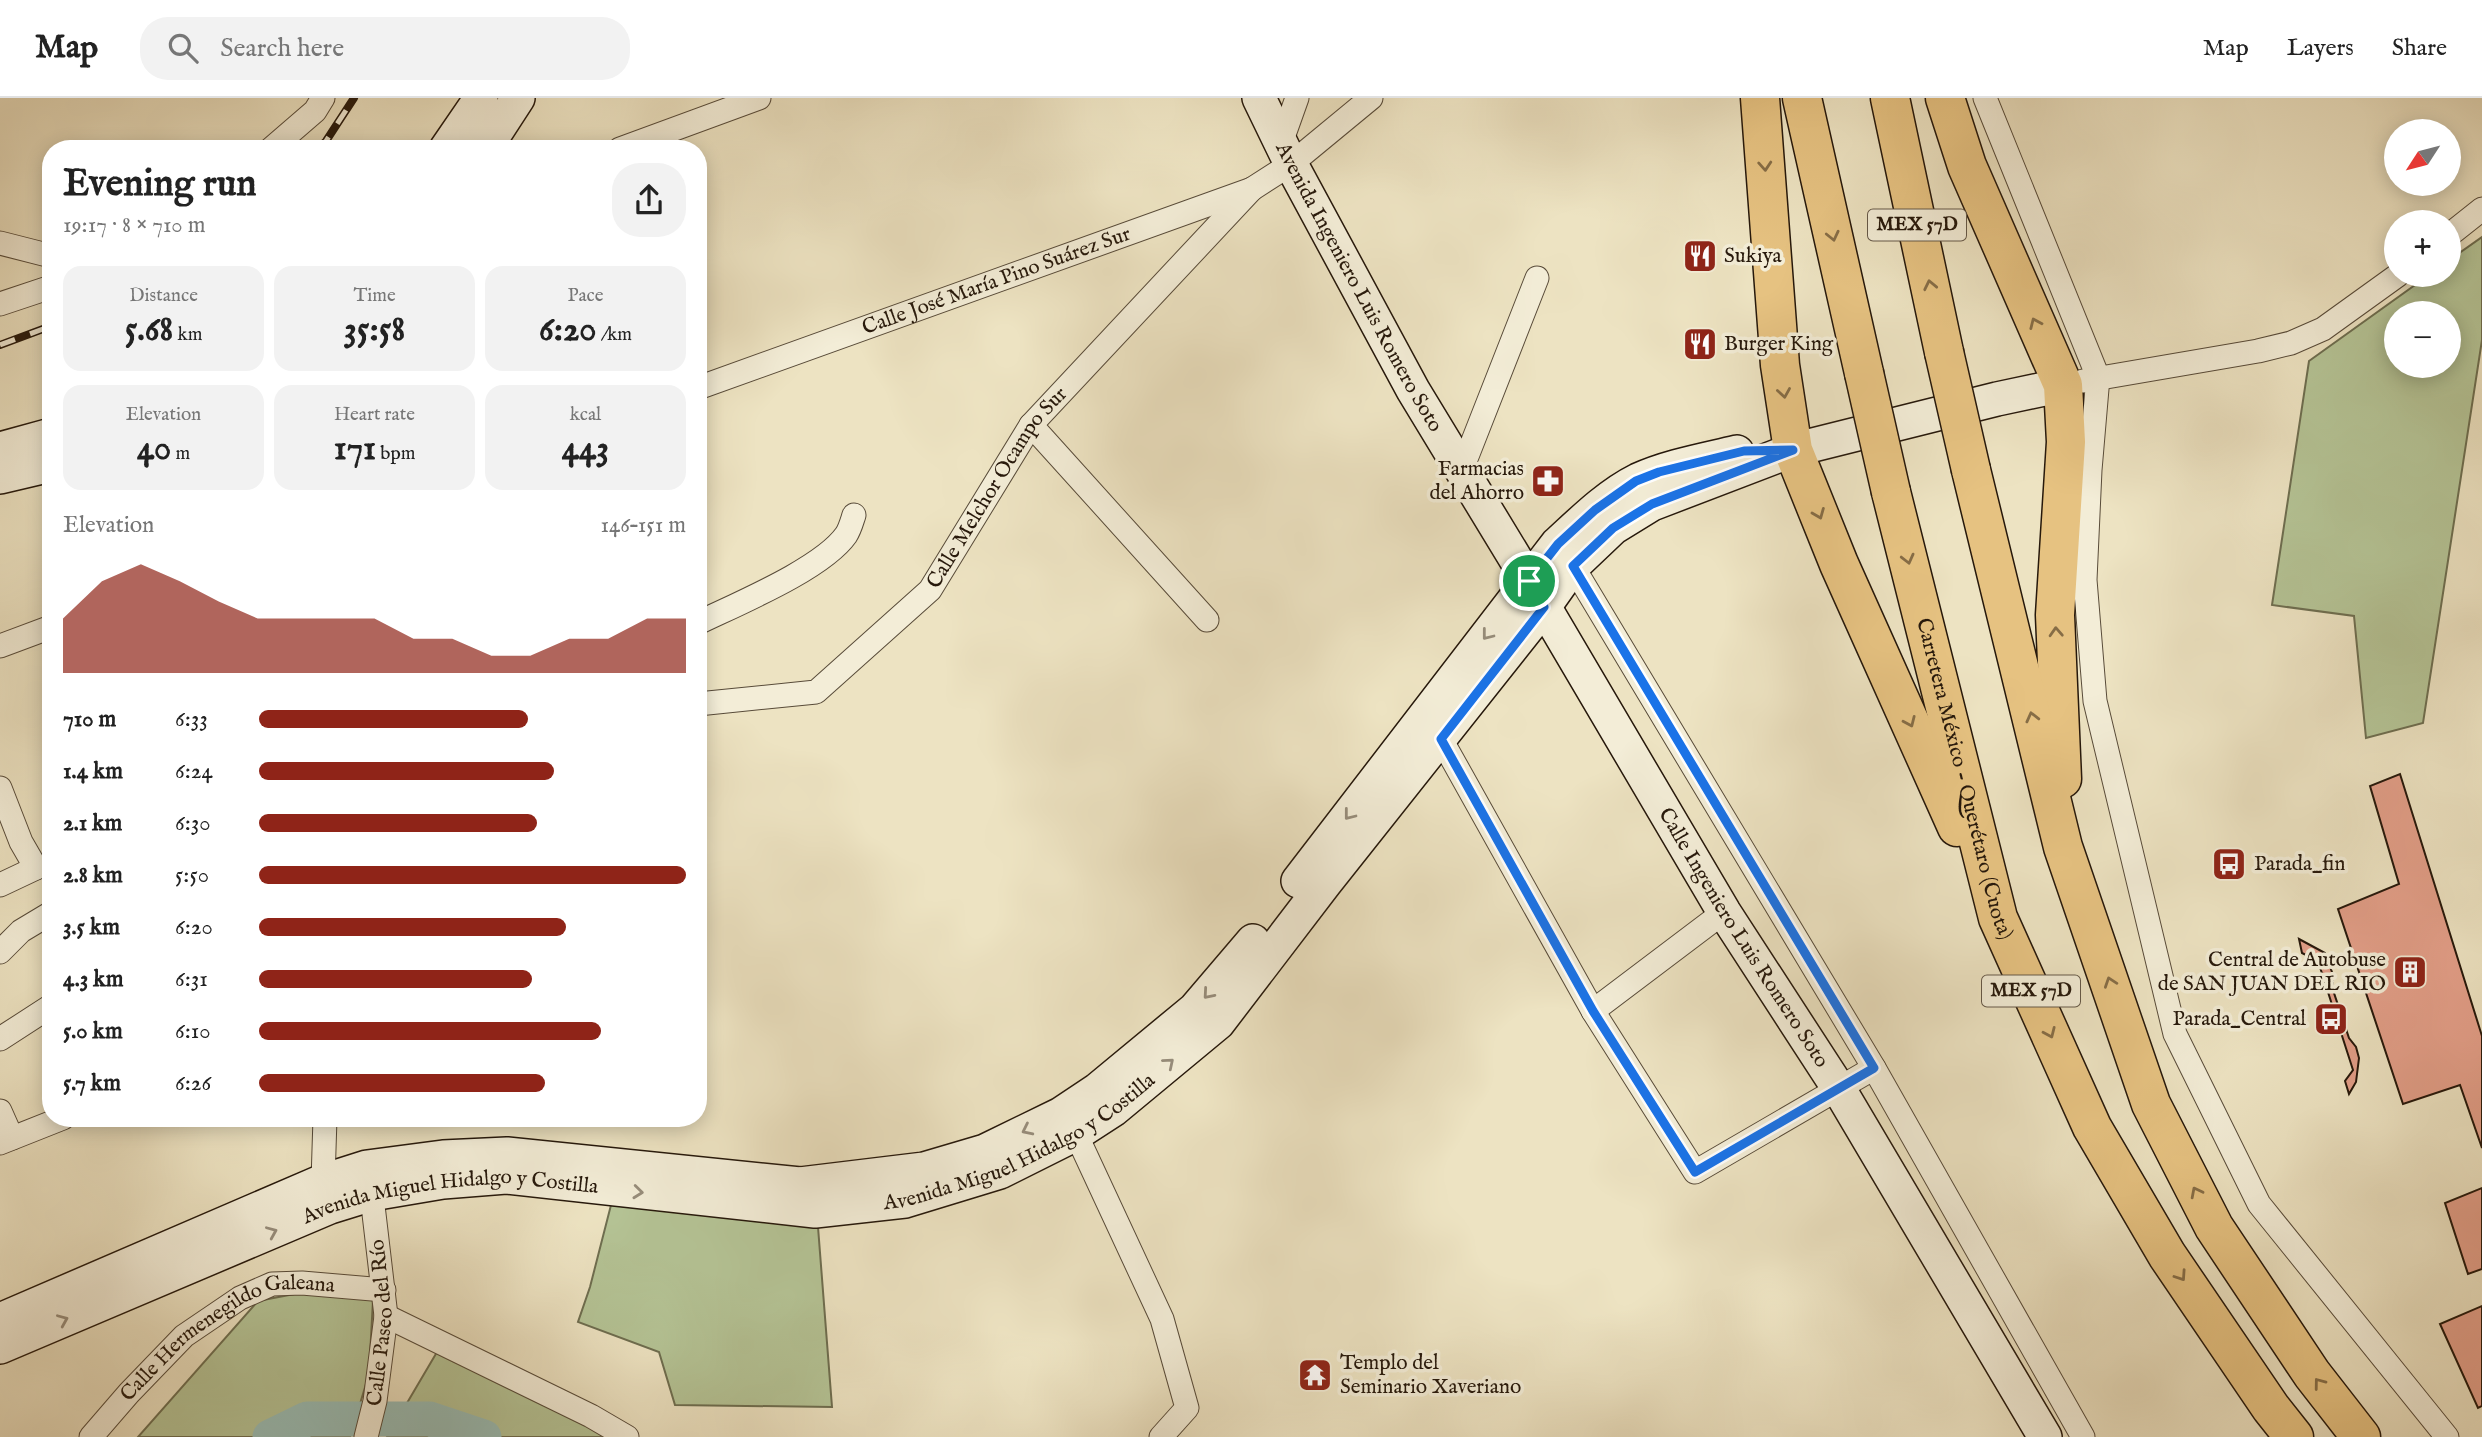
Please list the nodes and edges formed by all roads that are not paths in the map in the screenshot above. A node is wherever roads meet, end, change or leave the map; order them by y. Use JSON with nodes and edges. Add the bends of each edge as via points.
{"nodes":[{"id":1,"x":323,"y":98,"type":"edge"},
{"id":2,"x":481,"y":98,"type":"edge"},
{"id":3,"x":518,"y":98,"type":"edge"},
{"id":4,"x":759,"y":98,"type":"edge"},
{"id":5,"x":1259,"y":98,"type":"edge"},
{"id":6,"x":1297,"y":98,"type":"edge"},
{"id":7,"x":1371,"y":98,"type":"edge"},
{"id":8,"x":1760,"y":98,"type":"edge"},
{"id":9,"x":1802,"y":98,"type":"edge"},
{"id":10,"x":1890,"y":98,"type":"edge"},
{"id":11,"x":1945,"y":98,"type":"edge"},
{"id":12,"x":1985,"y":98,"type":"edge"},
{"id":13,"x":281,"y":140,"type":"edge"},
{"id":14,"x":452,"y":140,"type":"edge"},
{"id":15,"x":491,"y":140,"type":"edge"},
{"id":16,"x":645,"y":140,"type":"edge"},
{"id":17,"x":1286,"y":153,"type":"junction"},
{"id":18,"x":1252,"y":189,"type":"junction"},
{"id":19,"x":2482,"y":209,"type":"edge"},
{"id":20,"x":2461,"y":226,"type":"edge"},
{"id":21,"x":0,"y":243,"type":"edge"},
{"id":22,"x":42,"y":254,"type":"edge"},
{"id":23,"x":1537,"y":278,"type":"dead end"},
{"id":24,"x":2384,"y":285,"type":"edge"},
{"id":25,"x":42,"y":290,"type":"edge"},
{"id":26,"x":0,"y":304,"type":"edge"},
{"id":27,"x":2080,"y":381,"type":"junction"},
{"id":28,"x":707,"y":385,"type":"edge"},
{"id":29,"x":1031,"y":425,"type":"junction"},
{"id":30,"x":42,"y":437,"type":"edge"},
{"id":31,"x":0,"y":449,"type":"edge"},
{"id":32,"x":1793,"y":450,"type":"junction"},
{"id":33,"x":42,"y":467,"type":"edge"},
{"id":34,"x":1462,"y":469,"type":"junction"},
{"id":35,"x":0,"y":477,"type":"edge"},
{"id":36,"x":854,"y":515,"type":"dead end"},
{"id":37,"x":1565,"y":555,"type":"junction"},
{"id":38,"x":1537,"y":594,"type":"junction"},
{"id":39,"x":707,"y":619,"type":"edge"},
{"id":40,"x":1207,"y":620,"type":"dead end"},
{"id":41,"x":42,"y":630,"type":"edge"},
{"id":42,"x":0,"y":646,"type":"edge"},
{"id":43,"x":707,"y":703,"type":"edge"},
{"id":44,"x":1441,"y":739,"type":"junction"},
{"id":45,"x":0,"y":788,"type":"edge"},
{"id":46,"x":2063,"y":848,"type":"junction"},
{"id":47,"x":42,"y":870,"type":"edge"},
{"id":48,"x":42,"y":871,"type":"edge"},
{"id":49,"x":0,"y":885,"type":"edge"},
{"id":50,"x":1724,"y":912,"type":"junction"},
{"id":51,"x":42,"y":918,"type":"edge"},
{"id":52,"x":1998,"y":918,"type":"junction"},
{"id":53,"x":0,"y":952,"type":"edge"},
{"id":54,"x":1593,"y":1011,"type":"junction"},
{"id":55,"x":42,"y":1012,"type":"edge"},
{"id":56,"x":0,"y":1039,"type":"edge"},
{"id":57,"x":1874,"y":1068,"type":"junction"},
{"id":58,"x":1839,"y":1089,"type":"junction"},
{"id":59,"x":0,"y":1111,"type":"edge"},
{"id":60,"x":42,"y":1126,"type":"edge"},
{"id":61,"x":325,"y":1127,"type":"edge"},
{"id":62,"x":1076,"y":1135,"type":"junction"},
{"id":63,"x":6,"y":1141,"type":"edge"},
{"id":64,"x":370,"y":1180,"type":"junction"},
{"id":65,"x":323,"y":1181,"type":"junction"},
{"id":66,"x":384,"y":1290,"type":"junction"},
{"id":67,"x":386,"y":1316,"type":"junction"},
{"id":68,"x":0,"y":1320,"type":"edge"},
{"id":69,"x":0,"y":1347,"type":"edge"},
{"id":70,"x":91,"y":1437,"type":"edge"},
{"id":71,"x":366,"y":1437,"type":"edge"},
{"id":72,"x":627,"y":1437,"type":"edge"},
{"id":73,"x":1161,"y":1437,"type":"edge"},
{"id":74,"x":2045,"y":1437,"type":"edge"},
{"id":75,"x":2083,"y":1437,"type":"edge"},
{"id":76,"x":2294,"y":1437,"type":"edge"},
{"id":77,"x":2361,"y":1437,"type":"edge"},
{"id":78,"x":2446,"y":1437,"type":"edge"}],
"edges":[{"from":1,"to":13,"type":"street"},
{"from":2,"to":14,"type":"street"},
{"from":3,"to":15,"type":"street"},
{"from":4,"to":16,"type":"street"},
{"from":5,"to":17,"type":"street","name":"Avenida Ingeniero Luis Romero Soto"},
{"from":6,"to":17,"type":"street"},
{"from":7,"to":17,"type":"street","name":"Calle José María Pino Suárez Sur"},
{"from":8,"to":32,"type":"highway","one_way":true,"via":[[1780,365]]},
{"from":9,"to":52,"type":"highway","name":"Carretera México - Querétaro (Cuota)","number":"MEX 57D","one_way":true,"bridge":true,"via":[[1891,492]]},
{"from":46,"to":10,"type":"highway","number":"MEX 57D","one_way":true,"bridge":true,"via":[[1971,470]]},
{"from":27,"to":11,"type":"highway","one_way":true,"via":[[1967,166]]},
{"from":12,"to":27,"type":"street"},
{"from":17,"to":18,"type":"street","name":"Calle José María Pino Suárez Sur"},
{"from":17,"to":34,"type":"street","name":"Avenida Ingeniero Luis Romero Soto","via":[[1413,390]]},
{"from":18,"to":28,"type":"street","name":"Calle José María Pino Suárez Sur"},
{"from":18,"to":29,"type":"street","name":"Calle Melchor Ocampo Sur"},
{"from":19,"to":20,"type":"street"},
{"from":21,"to":22,"type":"street"},
{"from":23,"to":34,"type":"street"},
{"from":24,"to":27,"type":"street","via":[[2323,329],[2291,343]]},
{"from":25,"to":26,"type":"street"},
{"from":27,"to":32,"type":"street","name":"Avenida Miguel Hidalgo y Costilla"},
{"from":46,"to":27,"type":"highway","one_way":true,"via":[[2055,615],[2066,442]]},
{"from":27,"to":78,"type":"street","via":[[2090,470],[2085,580],[2095,701],[2175,1034],[2259,1204]]},
{"from":29,"to":40,"type":"street"},
{"from":29,"to":43,"type":"street","name":"Calle Melchor Ocampo Sur","via":[[930,590],[816,692]]},
{"from":30,"to":31,"type":"street"},
{"from":32,"to":37,"type":"street","name":"Avenida Miguel Hidalgo y Costilla","via":[[1652,504]]},
{"from":32,"to":52,"type":"highway","one_way":true,"via":[[1839,564]]},
{"from":33,"to":35,"type":"street"},
{"from":34,"to":38,"type":"street","name":"Avenida Ingeniero Luis Romero Soto"},
{"from":36,"to":39,"type":"street","via":[[846,535],[794,576]]},
{"from":37,"to":38,"type":"street","name":"Avenida Miguel Hidalgo y Costilla"},
{"from":37,"to":57,"type":"street"},
{"from":38,"to":44,"type":"street","name":"Avenida Miguel Hidalgo y Costilla"},
{"from":38,"to":50,"type":"street","name":"Calle Ingeniero Luis Romero Soto"},
{"from":38,"to":64,"type":"street","name":"Avenida Miguel Hidalgo y Costilla","one_way":true,"via":[[1195,1009],[1061,1114],[985,1151],[924,1169],[800,1184],[507,1154],[443,1157]]},
{"from":41,"to":42,"type":"street"},
{"from":44,"to":54,"type":"street"},
{"from":62,"to":44,"type":"street","name":"Avenida Miguel Hidalgo y Costilla","one_way":true,"via":[[1218,1023]]},
{"from":45,"to":47,"type":"street","via":[[21,842]]},
{"from":77,"to":46,"type":"highway","number":"MEX 57D","one_way":true,"via":[[2312,1374],[2214,1227],[2151,1104]]},
{"from":48,"to":49,"type":"street"},
{"from":50,"to":54,"type":"street"},
{"from":50,"to":58,"type":"street","name":"Calle Ingeniero Luis Romero Soto"},
{"from":51,"to":53,"type":"street"},
{"from":52,"to":76,"type":"highway","name":"Carretera México - Querétaro (Cuota)","number":"MEX 57D","one_way":true,"via":[[2099,1138],[2167,1255]]},
{"from":54,"to":58,"type":"street","via":[[1695,1172]]},
{"from":55,"to":56,"type":"street"},
{"from":57,"to":58,"type":"street"},
{"from":57,"to":75,"type":"street"},
{"from":58,"to":74,"type":"street","name":"Calle Ingeniero Luis Romero Soto"},
{"from":59,"to":63,"type":"street"},
{"from":60,"to":63,"type":"street"},
{"from":61,"to":65,"type":"street"},
{"from":64,"to":62,"type":"street","name":"Avenida Miguel Hidalgo y Costilla","one_way":true,"via":[[443,1182],[506,1177],[815,1211],[905,1201],[1000,1172]]},
{"from":62,"to":73,"type":"street","via":[[1162,1320],[1184,1396],[1187,1408]]},
{"from":64,"to":65,"type":"street","name":"Avenida Miguel Hidalgo y Costilla"},
{"from":64,"to":66,"type":"street","name":"Calle Paseo del Río"},
{"from":69,"to":64,"type":"street","name":"Avenida Miguel Hidalgo y Costilla","one_way":true,"via":[[330,1207]]},
{"from":65,"to":68,"type":"street","name":"Avenida Miguel Hidalgo y Costilla"},
{"from":66,"to":67,"type":"street","name":"Calle Paseo del Río"},
{"from":66,"to":70,"type":"street","name":"Calle Hermenegildo Galeana","via":[[272,1284],[240,1298],[184,1336]]},
{"from":67,"to":71,"type":"street","name":"Calle Paseo del Río"},
{"from":67,"to":72,"type":"street"}]}
